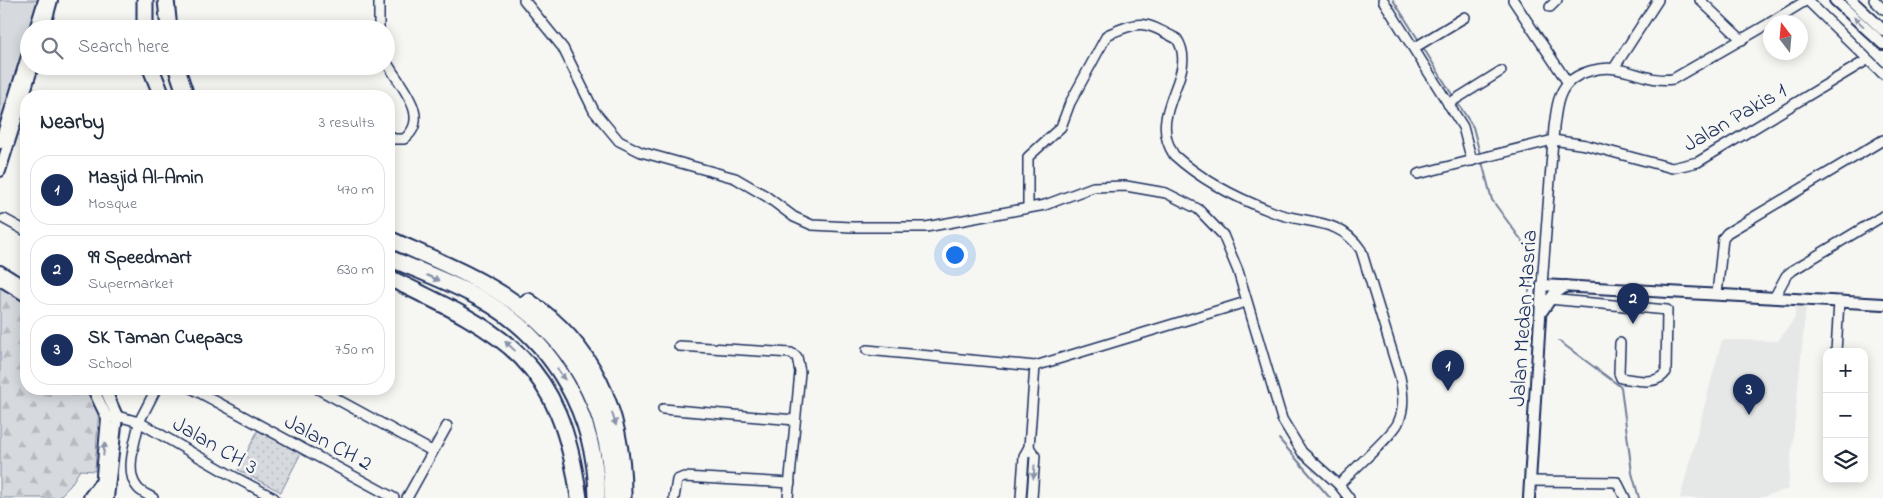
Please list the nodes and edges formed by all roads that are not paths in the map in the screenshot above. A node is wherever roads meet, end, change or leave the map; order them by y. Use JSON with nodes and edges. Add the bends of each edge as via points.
{"nodes":[{"id":1,"x":44,"y":0,"type":"edge"},
{"id":2,"x":52,"y":0,"type":"edge"},
{"id":3,"x":144,"y":0,"type":"edge"},
{"id":4,"x":166,"y":0,"type":"edge"},
{"id":5,"x":379,"y":0,"type":"edge"},
{"id":6,"x":524,"y":0,"type":"edge"},
{"id":7,"x":1382,"y":0,"type":"edge"},
{"id":8,"x":1513,"y":0,"type":"edge"},
{"id":9,"x":1557,"y":0,"type":"edge"},
{"id":10,"x":1658,"y":0,"type":"edge"},
{"id":11,"x":1700,"y":0,"type":"edge"},
{"id":12,"x":1807,"y":0,"type":"edge"},
{"id":13,"x":1835,"y":0,"type":"edge"},
{"id":14,"x":1851,"y":0,"type":"edge"},
{"id":15,"x":1874,"y":0,"type":"edge"},
{"id":16,"x":1550,"y":7,"type":"dead end"},
{"id":17,"x":1883,"y":8,"type":"edge"},
{"id":18,"x":1784,"y":15,"type":"edge"},
{"id":19,"x":1465,"y":17,"type":"dead end"},
{"id":20,"x":38,"y":20,"type":"edge"},
{"id":21,"x":46,"y":20,"type":"edge"},
{"id":22,"x":145,"y":20,"type":"edge"},
{"id":23,"x":168,"y":20,"type":"edge"},
{"id":24,"x":379,"y":20,"type":"edge"},
{"id":25,"x":1763,"y":28,"type":"edge"},
{"id":26,"x":1883,"y":30,"type":"edge"},
{"id":27,"x":1742,"y":40,"type":"junction"},
{"id":28,"x":1883,"y":44,"type":"edge"},
{"id":29,"x":1414,"y":48,"type":"junction"},
{"id":30,"x":1867,"y":60,"type":"junction"},
{"id":31,"x":1614,"y":68,"type":"junction"},
{"id":32,"x":1501,"y":72,"type":"dead end"},
{"id":33,"x":1883,"y":74,"type":"edge"},
{"id":34,"x":27,"y":75,"type":"edge"},
{"id":35,"x":27,"y":75,"type":"edge"},
{"id":36,"x":154,"y":75,"type":"edge"},
{"id":37,"x":179,"y":75,"type":"edge"},
{"id":38,"x":395,"y":75,"type":"edge"},
{"id":39,"x":1568,"y":83,"type":"junction"},
{"id":40,"x":21,"y":90,"type":"edge"},
{"id":41,"x":23,"y":90,"type":"edge"},
{"id":42,"x":160,"y":90,"type":"edge"},
{"id":43,"x":184,"y":90,"type":"edge"},
{"id":44,"x":20,"y":92,"type":"edge"},
{"id":45,"x":20,"y":100,"type":"edge"},
{"id":46,"x":1448,"y":104,"type":"junction"},
{"id":47,"x":395,"y":139,"type":"edge"},
{"id":48,"x":1554,"y":140,"type":"junction"},
{"id":49,"x":1883,"y":140,"type":"edge"},
{"id":50,"x":0,"y":142,"type":"edge"},
{"id":51,"x":1472,"y":161,"type":"junction"},
{"id":52,"x":0,"y":171,"type":"edge"},
{"id":53,"x":1418,"y":174,"type":"dead end"},
{"id":54,"x":1028,"y":208,"type":"junction"},
{"id":55,"x":1883,"y":216,"type":"edge"},
{"id":56,"x":4,"y":219,"type":"dead end"},
{"id":57,"x":20,"y":228,"type":"edge"},
{"id":58,"x":395,"y":242,"type":"edge"},
{"id":59,"x":395,"y":261,"type":"edge"},
{"id":60,"x":444,"y":264,"type":"junction"},
{"id":61,"x":0,"y":271,"type":"edge"},
{"id":62,"x":0,"y":280,"type":"edge"},
{"id":63,"x":395,"y":281,"type":"edge"},
{"id":64,"x":20,"y":283,"type":"edge"},
{"id":65,"x":1542,"y":285,"type":"junction"},
{"id":66,"x":1567,"y":286,"type":"junction"},
{"id":67,"x":20,"y":292,"type":"edge"},
{"id":68,"x":1716,"y":294,"type":"junction"},
{"id":69,"x":1774,"y":298,"type":"junction"},
{"id":70,"x":1549,"y":299,"type":"junction"},
{"id":71,"x":1839,"y":301,"type":"junction"},
{"id":72,"x":1246,"y":302,"type":"junction"},
{"id":73,"x":1881,"y":302,"type":"edge"},
{"id":74,"x":1540,"y":316,"type":"junction"},
{"id":75,"x":1620,"y":344,"type":"dead end"},
{"id":76,"x":680,"y":346,"type":"dead end"},
{"id":77,"x":1836,"y":348,"type":"edge"},
{"id":78,"x":867,"y":350,"type":"dead end"},
{"id":79,"x":1035,"y":366,"type":"junction"},
{"id":80,"x":97,"y":395,"type":"edge"},
{"id":81,"x":106,"y":395,"type":"edge"},
{"id":82,"x":153,"y":395,"type":"edge"},
{"id":83,"x":204,"y":395,"type":"edge"},
{"id":84,"x":329,"y":395,"type":"edge"},
{"id":85,"x":664,"y":409,"type":"dead end"},
{"id":86,"x":112,"y":417,"type":"junction"},
{"id":87,"x":795,"y":420,"type":"junction"},
{"id":88,"x":139,"y":422,"type":"junction"},
{"id":89,"x":447,"y":426,"type":"dead end"},
{"id":90,"x":1029,"y":447,"type":"junction"},
{"id":91,"x":432,"y":451,"type":"junction"},
{"id":92,"x":574,"y":459,"type":"junction"},
{"id":93,"x":1532,"y":480,"type":"junction"},
{"id":94,"x":790,"y":483,"type":"junction"},
{"id":95,"x":1339,"y":484,"type":"junction"},
{"id":96,"x":100,"y":492,"type":"edge"},
{"id":97,"x":91,"y":498,"type":"edge"},
{"id":98,"x":108,"y":498,"type":"edge"},
{"id":99,"x":153,"y":498,"type":"edge"},
{"id":100,"x":274,"y":498,"type":"edge"},
{"id":101,"x":394,"y":498,"type":"edge"},
{"id":102,"x":407,"y":498,"type":"edge"},
{"id":103,"x":568,"y":498,"type":"edge"},
{"id":104,"x":579,"y":498,"type":"edge"},
{"id":105,"x":597,"y":498,"type":"edge"},
{"id":106,"x":612,"y":498,"type":"edge"},
{"id":107,"x":623,"y":498,"type":"edge"},
{"id":108,"x":674,"y":498,"type":"edge"},
{"id":109,"x":788,"y":498,"type":"edge"},
{"id":110,"x":1021,"y":498,"type":"edge"},
{"id":111,"x":1032,"y":498,"type":"edge"},
{"id":112,"x":1349,"y":498,"type":"edge"},
{"id":113,"x":1529,"y":498,"type":"edge"},
{"id":114,"x":1625,"y":498,"type":"edge"}],
"edges":[{"from":1,"to":20,"type":"street"},
{"from":2,"to":21,"type":"street"},
{"from":3,"to":22,"type":"highway"},
{"from":4,"to":23,"type":"highway"},
{"from":5,"to":24,"type":"street"},
{"from":6,"to":54,"type":"street","via":[[563,48],[594,111],[619,141],[641,152],[735,178],[794,217],[812,225],[926,227]]},
{"from":7,"to":29,"type":"street"},
{"from":8,"to":39,"type":"street"},
{"from":9,"to":16,"type":"street"},
{"from":10,"to":31,"type":"street"},
{"from":11,"to":27,"type":"street"},
{"from":12,"to":18,"type":"street"},
{"from":12,"to":30,"type":"street"},
{"from":28,"to":13,"type":"street","one_way":true},
{"from":14,"to":26,"type":"street"},
{"from":15,"to":17,"type":"street"},
{"from":19,"to":29,"type":"street"},
{"from":25,"to":27,"type":"street"},
{"from":27,"to":31,"type":"street","via":[[1673,79],[1658,81]]},
{"from":29,"to":46,"type":"street"},
{"from":30,"to":33,"type":"street"},
{"from":30,"to":48,"type":"street","name":"Jalan Pakis 1","via":[[1698,162],[1684,166],[1662,166],[1586,145]]},
{"from":31,"to":39,"type":"street","via":[[1599,68]]},
{"from":32,"to":46,"type":"street"},
{"from":34,"to":40,"type":"street"},
{"from":35,"to":41,"type":"street"},
{"from":36,"to":42,"type":"highway"},
{"from":37,"to":43,"type":"highway"},
{"from":38,"to":47,"type":"street","via":[[408,96],[416,122],[415,129],[404,139]]},
{"from":39,"to":48,"type":"street","name":"Jalan Medan Masria","via":[[1558,103]]},
{"from":44,"to":50,"type":"street"},
{"from":45,"to":52,"type":"street"},
{"from":46,"to":51,"type":"street","via":[[1463,127]]},
{"from":48,"to":51,"type":"street"},
{"from":48,"to":65,"type":"street","name":"Jalan Medan Masria"},
{"from":49,"to":68,"type":"street","via":[[1727,233],[1723,238]]},
{"from":51,"to":53,"type":"street"},
{"from":54,"to":72,"type":"street","via":[[1093,187],[1126,186],[1166,194],[1198,209],[1223,235]]},
{"from":54,"to":95,"type":"street","via":[[1028,157],[1061,127],[1070,103],[1107,35],[1149,24],[1177,39],[1184,60],[1164,126],[1168,146],[1174,156],[1235,195],[1275,213],[1338,228],[1361,250],[1400,377],[1402,410],[1398,424]]},
{"from":55,"to":69,"type":"street","via":[[1792,270]]},
{"from":56,"to":57,"type":"street"},
{"from":58,"to":60,"type":"highway"},
{"from":59,"to":105,"type":"highway","one_way":true,"via":[[483,300],[537,343],[570,386],[581,411],[596,469]]},
{"from":60,"to":106,"type":"highway","via":[[517,304],[543,324],[559,342],[582,377],[605,434]]},
{"from":60,"to":107,"type":"highway","one_way":true,"via":[[494,281],[518,294],[547,314],[582,352],[595,370],[617,426]]},
{"from":61,"to":64,"type":"street"},
{"from":62,"to":67,"type":"street"},
{"from":92,"to":63,"type":"highway","one_way":true,"via":[[566,429],[531,366],[505,341],[476,321]]},
{"from":65,"to":66,"type":"street"},
{"from":65,"to":74,"type":"street","name":"Jalan Medan Masria"},
{"from":66,"to":68,"type":"street"},
{"from":66,"to":70,"type":"street"},
{"from":68,"to":69,"type":"street"},
{"from":69,"to":71,"type":"street"},
{"from":70,"to":74,"type":"street"},
{"from":70,"to":75,"type":"street","via":[[1667,310],[1666,372],[1662,378],[1650,381],[1621,378]]},
{"from":71,"to":73,"type":"street"},
{"from":71,"to":77,"type":"street"},
{"from":72,"to":79,"type":"street"},
{"from":72,"to":95,"type":"street","via":[[1282,419],[1302,452]]},
{"from":74,"to":93,"type":"street","name":"Jalan Medan Masria"},
{"from":76,"to":87,"type":"street","via":[[797,356],[800,372]]},
{"from":78,"to":79,"type":"street"},
{"from":79,"to":90,"type":"street"},
{"from":80,"to":86,"type":"street"},
{"from":81,"to":86,"type":"street"},
{"from":82,"to":88,"type":"street"},
{"from":83,"to":101,"type":"street","name":"Jalan CH 2"},
{"from":84,"to":91,"type":"street"},
{"from":85,"to":87,"type":"street"},
{"from":86,"to":88,"type":"street","name":"Jalan CH 3"},
{"from":96,"to":86,"type":"street","one_way":true},
{"from":86,"to":98,"type":"street"},
{"from":87,"to":94,"type":"street"},
{"from":88,"to":99,"type":"street","via":[[131,463],[133,479],[136,487]]},
{"from":88,"to":100,"type":"street","name":"Jalan CH 3"},
{"from":89,"to":91,"type":"street"},
{"from":90,"to":110,"type":"street","via":[[1024,456]]},
{"from":90,"to":111,"type":"street","one_way":true,"via":[[1035,456]]},
{"from":91,"to":102,"type":"street"},
{"from":92,"to":103,"type":"highway"},
{"from":92,"to":104,"type":"highway"},
{"from":93,"to":113,"type":"street","name":"Jalan Medan Masria"},
{"from":93,"to":114,"type":"street","via":[[1617,482]]},
{"from":94,"to":108,"type":"street","via":[[684,477],[677,480]]},
{"from":94,"to":109,"type":"street"},
{"from":95,"to":112,"type":"street"},
{"from":96,"to":97,"type":"highway"}]}
